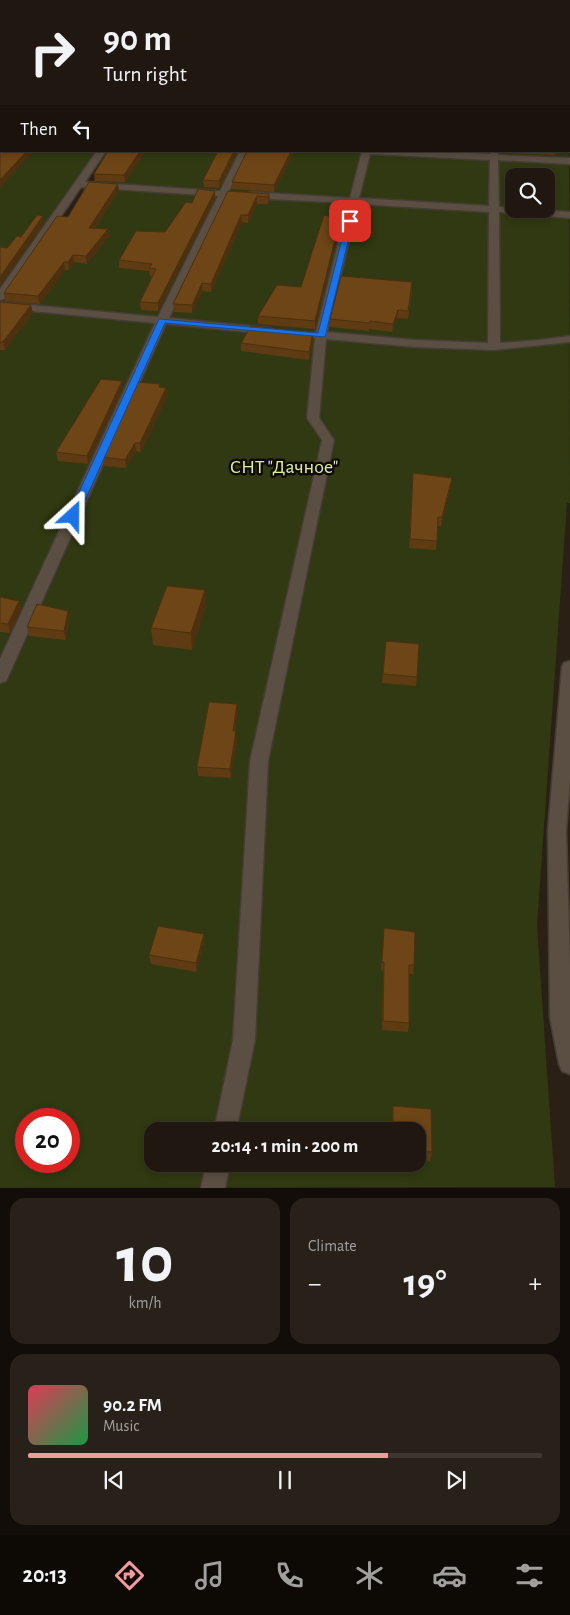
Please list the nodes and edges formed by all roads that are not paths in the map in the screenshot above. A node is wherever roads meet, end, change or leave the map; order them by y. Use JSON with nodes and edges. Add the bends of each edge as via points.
{"nodes":[{"id":1,"x":101,"y":152,"type":"edge"},
{"id":2,"x":244,"y":152,"type":"edge"},
{"id":3,"x":366,"y":152,"type":"edge"},
{"id":4,"x":409,"y":152,"type":"edge"},
{"id":5,"x":494,"y":154,"type":"edge"},
{"id":6,"x":570,"y":161,"type":"edge"},
{"id":7,"x":79,"y":184,"type":"junction"},
{"id":8,"x":233,"y":194,"type":"junction"},
{"id":9,"x":354,"y":202,"type":"junction"},
{"id":10,"x":494,"y":209,"type":"junction"},
{"id":11,"x":570,"y":215,"type":"edge"},
{"id":12,"x":0,"y":297,"type":"edge"},
{"id":13,"x":0,"y":305,"type":"edge"},
{"id":14,"x":162,"y":320,"type":"junction"},
{"id":15,"x":284,"y":332,"type":"edge"},
{"id":16,"x":303,"y":334,"type":"edge"},
{"id":17,"x":322,"y":336,"type":"junction"},
{"id":18,"x":570,"y":339,"type":"edge"},
{"id":19,"x":494,"y":347,"type":"junction"},
{"id":20,"x":570,"y":667,"type":"edge"},
{"id":21,"x":0,"y":676,"type":"edge"},
{"id":22,"x":566,"y":759,"type":"edge"},
{"id":23,"x":570,"y":1064,"type":"edge"},
{"id":24,"x":227,"y":1122,"type":"edge"},
{"id":25,"x":216,"y":1172,"type":"edge"},
{"id":26,"x":213,"y":1188,"type":"edge"}],
"edges":[{"from":1,"to":7,"type":"street"},
{"from":2,"to":8,"type":"street"},
{"from":3,"to":9,"type":"street"},
{"from":4,"to":5,"type":"street"},
{"from":5,"to":6,"type":"street"},
{"from":5,"to":10,"type":"street"},
{"from":7,"to":8,"type":"street"},
{"from":7,"to":12,"type":"street"},
{"from":8,"to":9,"type":"street"},
{"from":8,"to":14,"type":"street"},
{"from":9,"to":10,"type":"street"},
{"from":9,"to":17,"type":"street"},
{"from":10,"to":11,"type":"street"},
{"from":10,"to":19,"type":"street"},
{"from":13,"to":14,"type":"street"},
{"from":14,"to":15,"type":"street"},
{"from":14,"to":21,"type":"street"},
{"from":16,"to":17,"type":"street"},
{"from":17,"to":19,"type":"street"},
{"from":17,"to":24,"type":"street","via":[[313,418],[328,440],[260,761],[244,1040]]},
{"from":18,"to":19,"type":"street"},
{"from":20,"to":22,"type":"street"},
{"from":22,"to":23,"type":"street","via":[[558,831],[561,1017]]},
{"from":25,"to":26,"type":"street"}]}
